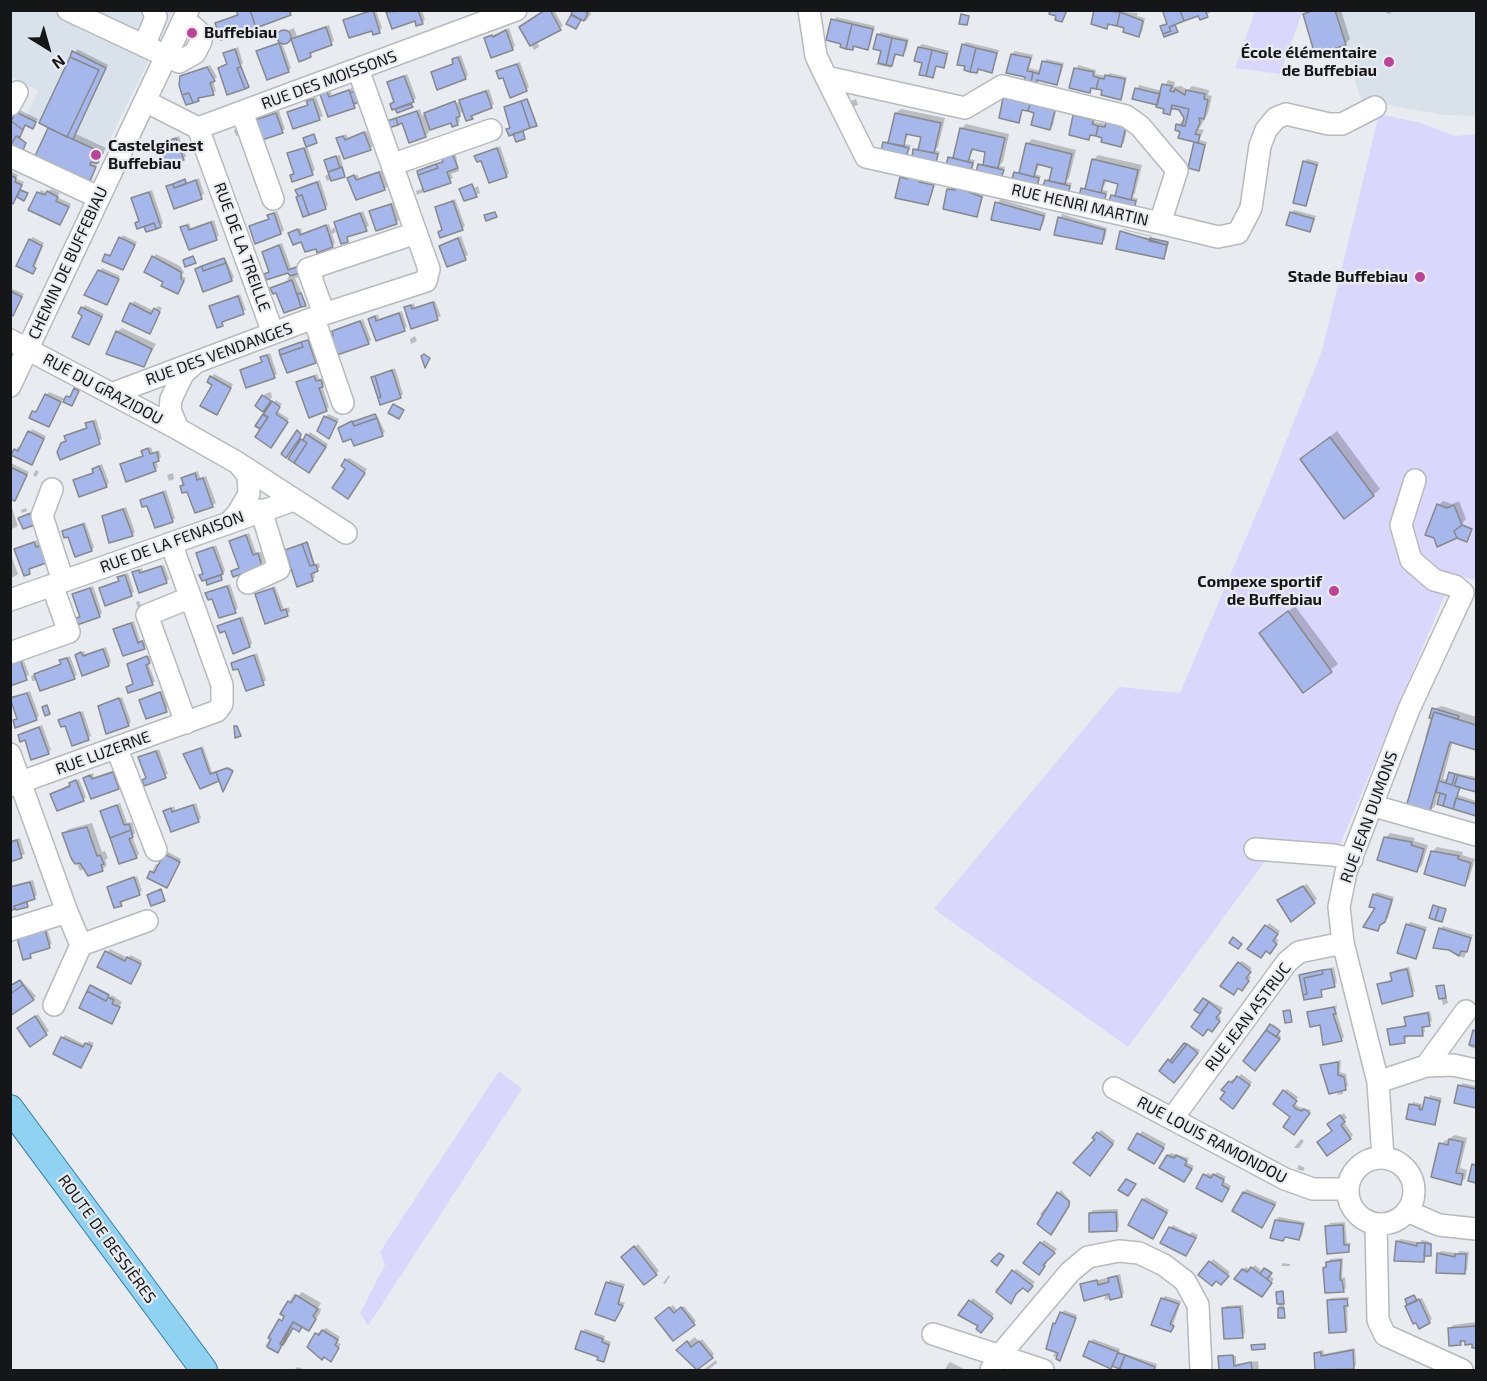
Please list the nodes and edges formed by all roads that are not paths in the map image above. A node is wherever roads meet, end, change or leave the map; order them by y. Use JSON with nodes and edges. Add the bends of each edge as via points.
{"nodes":[{"id":1,"x":68,"y":10,"type":"edge"},
{"id":2,"x":153,"y":10,"type":"edge"},
{"id":3,"x":516,"y":10,"type":"edge"},
{"id":4,"x":810,"y":10,"type":"edge"},
{"id":5,"x":185,"y":17,"type":"edge"},
{"id":6,"x":113,"y":20,"type":"edge"},
{"id":7,"x":144,"y":46,"type":"junction"},
{"id":8,"x":167,"y":57,"type":"junction"},
{"id":9,"x":358,"y":69,"type":"junction"},
{"id":10,"x":826,"y":77,"type":"junction"},
{"id":11,"x":145,"y":101,"type":"junction"},
{"id":12,"x":1375,"y":107,"type":"dead end"},
{"id":13,"x":242,"y":112,"type":"junction"},
{"id":14,"x":198,"y":128,"type":"junction"},
{"id":15,"x":491,"y":130,"type":"dead end"},
{"id":16,"x":10,"y":156,"type":"edge"},
{"id":17,"x":394,"y":165,"type":"junction"},
{"id":18,"x":98,"y":197,"type":"junction"},
{"id":19,"x":273,"y":200,"type":"dead end"},
{"id":20,"x":1160,"y":223,"type":"junction"},
{"id":21,"x":416,"y":232,"type":"junction"},
{"id":22,"x":319,"y":316,"type":"junction"},
{"id":23,"x":273,"y":333,"type":"junction"},
{"id":24,"x":20,"y":344,"type":"edge"},
{"id":25,"x":196,"y":362,"type":"junction"},
{"id":26,"x":10,"y":386,"type":"edge"},
{"id":27,"x":114,"y":393,"type":"junction"},
{"id":28,"x":343,"y":403,"type":"dead end"},
{"id":29,"x":178,"y":429,"type":"junction"},
{"id":30,"x":238,"y":463,"type":"junction"},
{"id":31,"x":1414,"y":480,"type":"dead end"},
{"id":32,"x":52,"y":489,"type":"dead end"},
{"id":33,"x":294,"y":500,"type":"junction"},
{"id":34,"x":261,"y":510,"type":"junction"},
{"id":35,"x":229,"y":522,"type":"junction"},
{"id":36,"x":346,"y":533,"type":"dead end"},
{"id":37,"x":171,"y":543,"type":"junction"},
{"id":38,"x":57,"y":583,"type":"junction"},
{"id":39,"x":248,"y":584,"type":"dead end"},
{"id":40,"x":1470,"y":590,"type":"edge"},
{"id":41,"x":189,"y":598,"type":"junction"},
{"id":42,"x":10,"y":600,"type":"edge"},
{"id":43,"x":10,"y":653,"type":"edge"},
{"id":44,"x":186,"y":723,"type":"junction"},
{"id":45,"x":117,"y":749,"type":"junction"},
{"id":46,"x":10,"y":754,"type":"edge"},
{"id":47,"x":16,"y":785,"type":"edge"},
{"id":48,"x":1374,"y":806,"type":"junction"},
{"id":49,"x":1476,"y":835,"type":"edge"},
{"id":50,"x":1255,"y":849,"type":"dead end"},
{"id":51,"x":156,"y":850,"type":"dead end"},
{"id":52,"x":1352,"y":859,"type":"junction"},
{"id":53,"x":67,"y":912,"type":"junction"},
{"id":54,"x":147,"y":921,"type":"dead end"},
{"id":55,"x":10,"y":930,"type":"edge"},
{"id":56,"x":1343,"y":943,"type":"junction"},
{"id":57,"x":81,"y":945,"type":"junction"},
{"id":58,"x":54,"y":1005,"type":"dead end"},
{"id":59,"x":1466,"y":1011,"type":"dead end"},
{"id":60,"x":1426,"y":1066,"type":"junction"},
{"id":61,"x":1476,"y":1070,"type":"edge"},
{"id":62,"x":1378,"y":1082,"type":"junction"},
{"id":63,"x":1114,"y":1088,"type":"dead end"},
{"id":64,"x":10,"y":1108,"type":"edge"},
{"id":65,"x":1172,"y":1119,"type":"junction"},
{"id":66,"x":1383,"y":1158,"type":"junction"},
{"id":67,"x":1348,"y":1189,"type":"junction"},
{"id":68,"x":1407,"y":1210,"type":"junction"},
{"id":69,"x":1376,"y":1224,"type":"junction"},
{"id":70,"x":1476,"y":1229,"type":"edge"},
{"id":71,"x":933,"y":1334,"type":"dead end"},
{"id":72,"x":995,"y":1363,"type":"edge"},
{"id":73,"x":204,"y":1371,"type":"edge"},
{"id":74,"x":1043,"y":1371,"type":"edge"},
{"id":75,"x":1202,"y":1371,"type":"edge"},
{"id":76,"x":1462,"y":1371,"type":"edge"}],
"edges":[{"from":1,"to":6,"type":"street"},
{"from":2,"to":7,"type":"street","via":[[156,17]]},
{"from":3,"to":9,"type":"street","name":"RUE DES MOISSONS"},
{"from":4,"to":10,"type":"street","name":"RUE HENRI MARTIN","via":[[816,56]]},
{"from":5,"to":8,"type":"street","name":"CHEMIN DE BUFFEBIAU"},
{"from":6,"to":7,"type":"street"},
{"from":7,"to":8,"type":"street"},
{"from":8,"to":11,"type":"street","name":"CHEMIN DE BUFFEBIAU"},
{"from":9,"to":13,"type":"street","name":"RUE DES MOISSONS"},
{"from":9,"to":17,"type":"street","name":"RUE DES VENDANGES"},
{"from":10,"to":20,"type":"street","name":"RUE HENRI MARTIN","via":[[866,157]]},
{"from":10,"to":20,"type":"street","name":"RUE HENRI MARTIN","via":[[965,108],[1002,86],[1126,116],[1140,126],[1177,170]]},
{"from":11,"to":14,"type":"street"},
{"from":11,"to":18,"type":"street","name":"CHEMIN DE BUFFEBIAU"},
{"from":12,"to":20,"type":"street","via":[[1342,124],[1286,114],[1276,118],[1260,146],[1251,208],[1238,233],[1218,237]]},
{"from":13,"to":14,"type":"street","name":"RUE DES MOISSONS"},
{"from":13,"to":19,"type":"street"},
{"from":14,"to":23,"type":"street","name":"RUE DE LA TREILLE"},
{"from":15,"to":17,"type":"street"},
{"from":16,"to":18,"type":"street"},
{"from":17,"to":21,"type":"street","name":"RUE DES VENDANGES"},
{"from":18,"to":24,"type":"street","name":"CHEMIN DE BUFFEBIAU"},
{"from":21,"to":22,"type":"street","via":[[308,269]]},
{"from":21,"to":22,"type":"street","name":"RUE DES VENDANGES","via":[[429,269],[426,281]]},
{"from":22,"to":23,"type":"street","name":"RUE DES VENDANGES"},
{"from":22,"to":28,"type":"street"},
{"from":23,"to":25,"type":"street","name":"RUE DES VENDANGES"},
{"from":24,"to":26,"type":"street","name":"CHEMIN DE BUFFEBIAU"},
{"from":24,"to":27,"type":"street","name":"RUE DU GRAZIDOU"},
{"from":25,"to":27,"type":"street","name":"RUE DES VENDANGES"},
{"from":25,"to":29,"type":"street","name":"RUE DU GRAZIDOU","via":[[183,374],[171,399],[170,410]]},
{"from":27,"to":29,"type":"street","name":"RUE DU GRAZIDOU"},
{"from":29,"to":30,"type":"street","name":"RUE DU GRAZIDOU"},
{"from":30,"to":33,"type":"street","name":"RUE DU GRAZIDOU"},
{"from":30,"to":35,"type":"street","via":[[248,476],[249,494]]},
{"from":31,"to":40,"type":"street","via":[[1401,525],[1412,560],[1434,580]]},
{"from":32,"to":38,"type":"street","via":[[42,516]]},
{"from":33,"to":34,"type":"street","name":"RUE DE LA FENAISON"},
{"from":33,"to":36,"type":"street","name":"RUE DU GRAZIDOU"},
{"from":34,"to":35,"type":"street","name":"RUE DE LA FENAISON"},
{"from":34,"to":39,"type":"street","via":[[279,569]]},
{"from":35,"to":37,"type":"street","name":"RUE DE LA FENAISON"},
{"from":37,"to":38,"type":"street","name":"RUE DE LA FENAISON"},
{"from":37,"to":41,"type":"street","name":"RUE LUZERNE"},
{"from":38,"to":42,"type":"street","name":"RUE DE LA FENAISON"},
{"from":38,"to":43,"type":"street","via":[[69,632]]},
{"from":40,"to":48,"type":"street","name":"RUE JEAN DUMONS","via":[[1409,709]]},
{"from":41,"to":44,"type":"street","name":"RUE LUZERNE","via":[[224,695],[217,711]]},
{"from":41,"to":44,"type":"street","via":[[147,615]]},
{"from":44,"to":45,"type":"street","name":"RUE LUZERNE"},
{"from":45,"to":47,"type":"street","name":"RUE LUZERNE"},
{"from":45,"to":51,"type":"street"},
{"from":46,"to":47,"type":"street"},
{"from":47,"to":53,"type":"street"},
{"from":48,"to":49,"type":"street"},
{"from":48,"to":52,"type":"street","name":"RUE JEAN DUMONS"},
{"from":50,"to":52,"type":"street"},
{"from":52,"to":56,"type":"street","name":"RUE JEAN DUMONS","via":[[1339,907]]},
{"from":53,"to":55,"type":"street"},
{"from":53,"to":57,"type":"street"},
{"from":54,"to":57,"type":"street"},
{"from":56,"to":62,"type":"street","name":"RUE JEAN DUMONS"},
{"from":56,"to":65,"type":"street","name":"RUE JEAN ASTRUC","via":[[1299,952],[1287,962]]},
{"from":57,"to":58,"type":"street"},
{"from":59,"to":60,"type":"street"},
{"from":60,"to":61,"type":"street","via":[[1453,1065]]},
{"from":60,"to":62,"type":"street"},
{"from":62,"to":66,"type":"street","name":"RUE JEAN DUMONS"},
{"from":63,"to":65,"type":"street","name":"RUE LOUIS RAMONDOU"},
{"from":64,"to":73,"type":"main road","name":"ROUTE DE BESSIÈRES"},
{"from":65,"to":67,"type":"street","name":"RUE LOUIS RAMONDOU","via":[[1285,1179],[1313,1189]]},
{"from":66,"to":67,"type":"street","via":[[1363,1163],[1355,1170]]},
{"from":66,"to":68,"type":"street","via":[[1395,1161],[1411,1177],[1413,1200]]},
{"from":67,"to":69,"type":"street","via":[[1355,1212]]},
{"from":68,"to":69,"type":"street","via":[[1399,1219]]},
{"from":68,"to":70,"type":"street","via":[[1439,1225]]},
{"from":69,"to":76,"type":"street","via":[[1378,1320],[1385,1335]]},
{"from":71,"to":72,"type":"street"},
{"from":72,"to":74,"type":"street"},
{"from":72,"to":75,"type":"street","via":[[1070,1272],[1088,1257],[1119,1251],[1139,1253],[1185,1281],[1198,1305]]}]}
